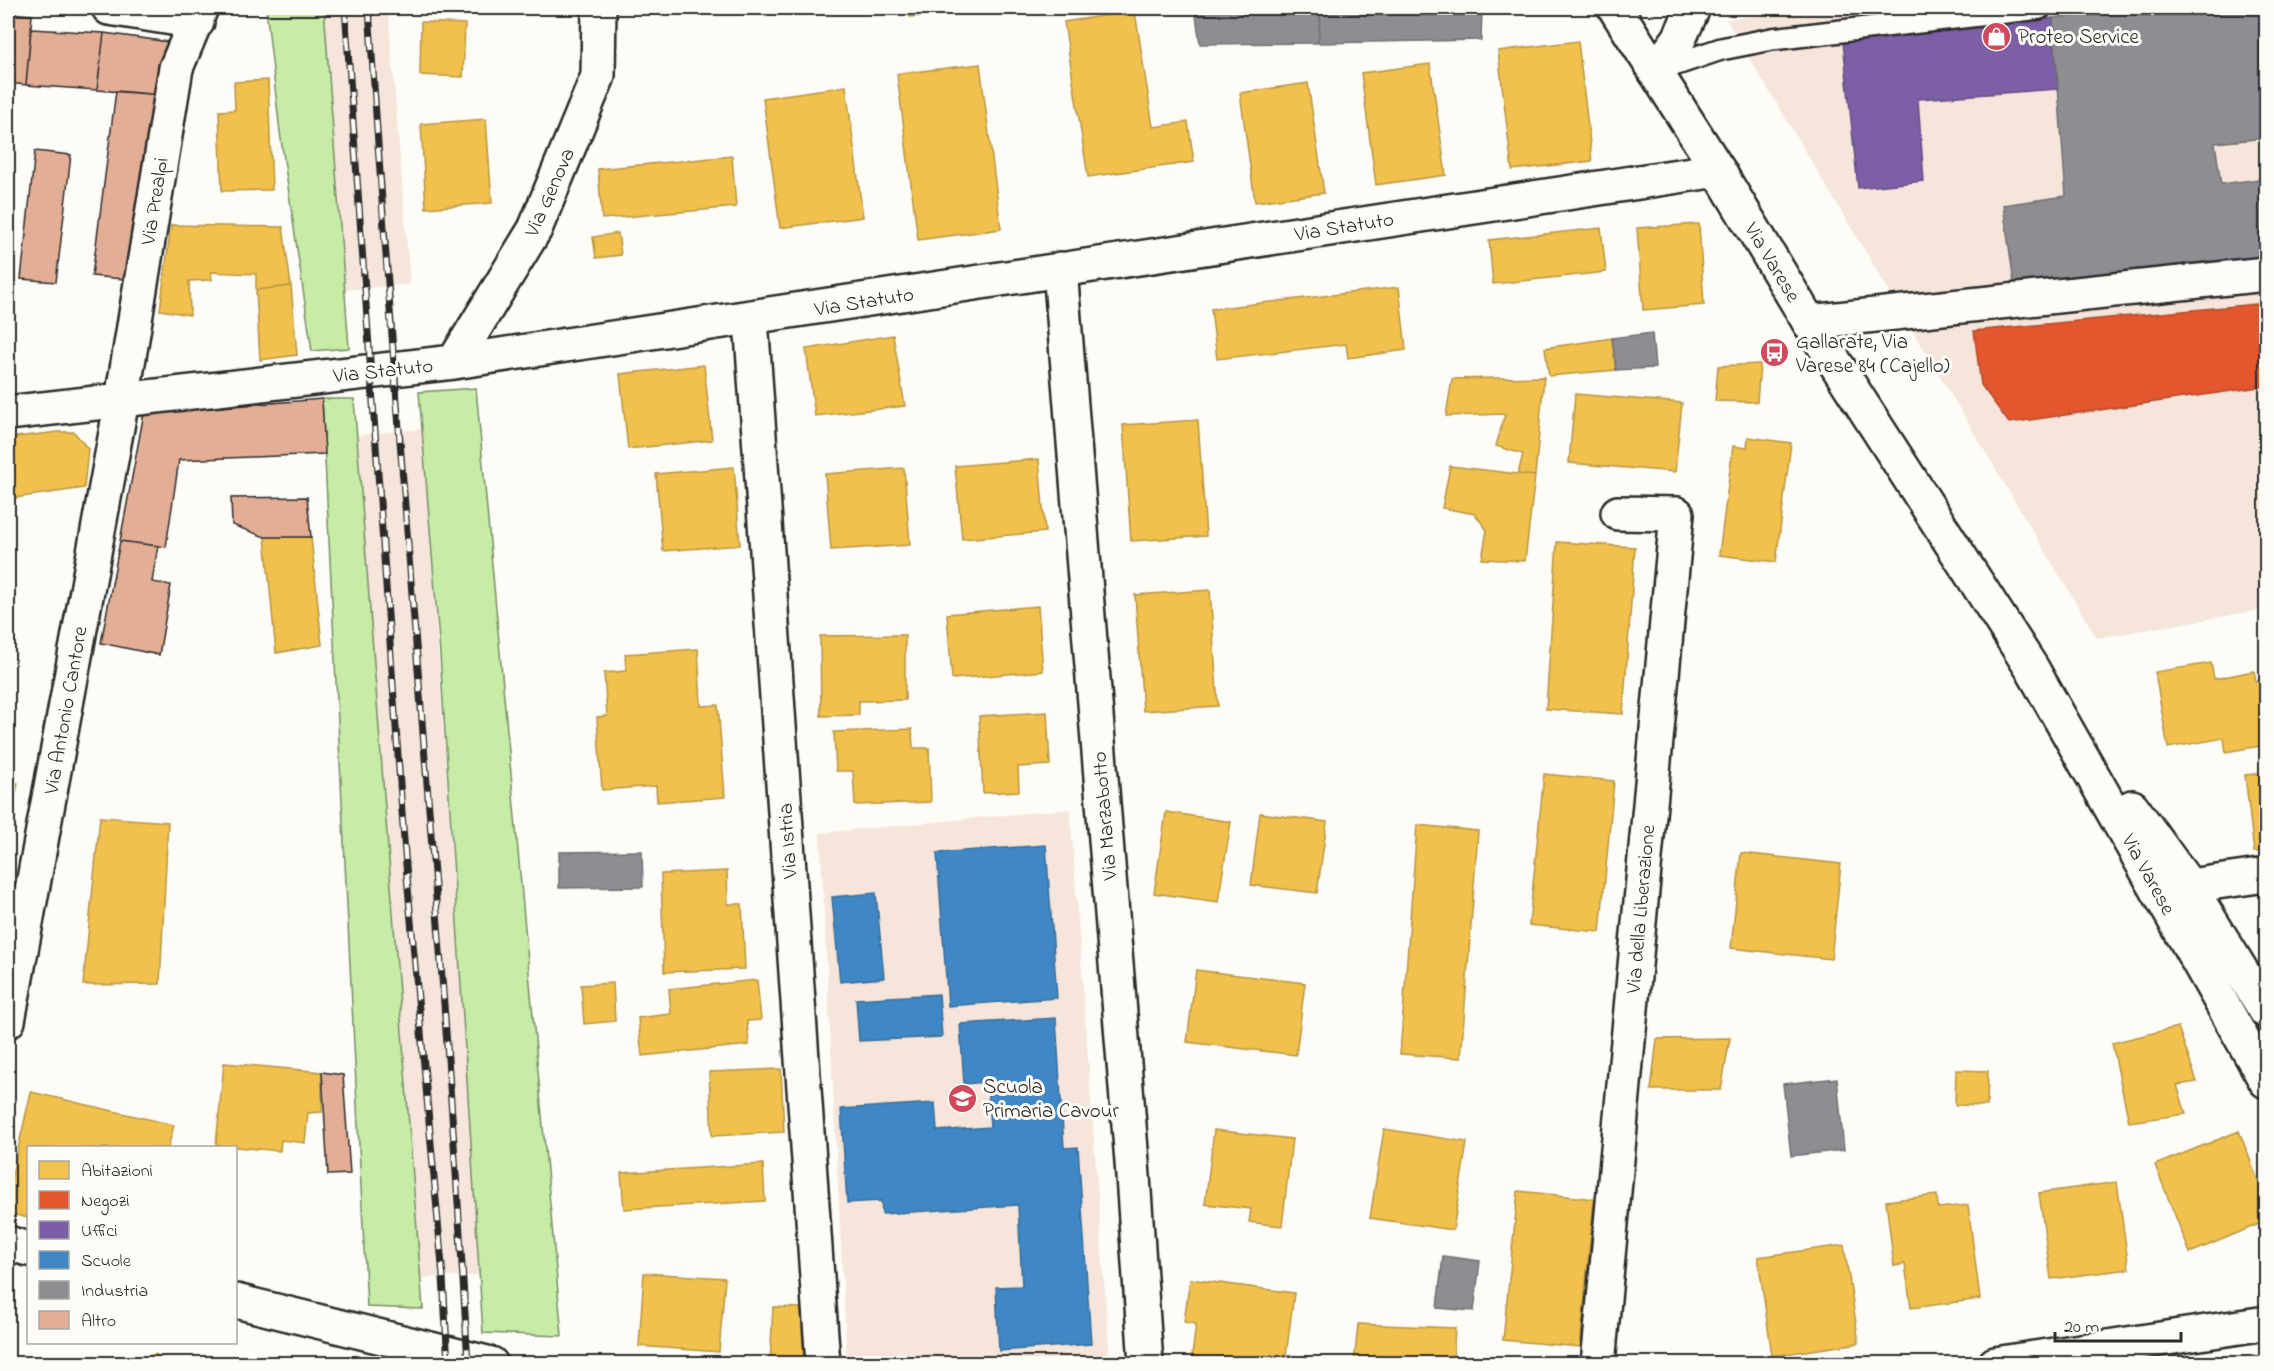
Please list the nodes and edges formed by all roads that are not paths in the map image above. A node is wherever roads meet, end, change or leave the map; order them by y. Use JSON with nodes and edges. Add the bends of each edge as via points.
{"nodes":[{"id":1,"x":109,"y":8,"type":"edge"},
{"id":2,"x":599,"y":8,"type":"edge"},
{"id":3,"x":1615,"y":8,"type":"edge"},
{"id":4,"x":1693,"y":8,"type":"edge"},
{"id":5,"x":2040,"y":8,"type":"edge"},
{"id":6,"x":199,"y":15,"type":"edge"},
{"id":7,"x":1655,"y":71,"type":"junction"},
{"id":8,"x":1718,"y":170,"type":"junction"},
{"id":9,"x":1060,"y":269,"type":"junction"},
{"id":10,"x":2266,"y":274,"type":"edge"},
{"id":11,"x":751,"y":319,"type":"junction"},
{"id":12,"x":1809,"y":322,"type":"junction"},
{"id":13,"x":454,"y":362,"type":"junction"},
{"id":14,"x":122,"y":400,"type":"junction"},
{"id":15,"x":8,"y":413,"type":"edge"},
{"id":16,"x":1618,"y":513,"type":"dead end"},
{"id":17,"x":2266,"y":875,"type":"edge"},
{"id":18,"x":2174,"y":891,"type":"junction"},
{"id":19,"x":2266,"y":1011,"type":"edge"},
{"id":20,"x":8,"y":1021,"type":"edge"},
{"id":21,"x":2266,"y":1081,"type":"edge"},
{"id":22,"x":8,"y":1244,"type":"edge"},
{"id":23,"x":27,"y":1249,"type":"edge"},
{"id":24,"x":237,"y":1301,"type":"edge"},
{"id":25,"x":2266,"y":1323,"type":"edge"},
{"id":26,"x":491,"y":1364,"type":"edge"},
{"id":27,"x":823,"y":1364,"type":"edge"},
{"id":28,"x":1146,"y":1364,"type":"edge"},
{"id":29,"x":1598,"y":1364,"type":"edge"},
{"id":30,"x":1995,"y":1364,"type":"edge"}],
"edges":[{"from":1,"to":6,"type":"street"},
{"from":2,"to":13,"type":"street","name":"Via Genova","via":[[598,76],[536,229]]},
{"from":3,"to":7,"type":"street","name":"Via Varese"},
{"from":4,"to":7,"type":"street","via":[[1679,39]]},
{"from":5,"to":7,"type":"lane","via":[[1772,39],[1722,49]]},
{"from":6,"to":14,"type":"street","name":"Via Prealpi","via":[[176,68]]},
{"from":7,"to":8,"type":"street","name":"Via Varese"},
{"from":8,"to":9,"type":"street","name":"Via Statuto"},
{"from":8,"to":12,"type":"street","name":"Via Varese"},
{"from":9,"to":11,"type":"street","name":"Via Statuto"},
{"from":9,"to":28,"type":"street","name":"Via Marzabotto"},
{"from":10,"to":12,"type":"street"},
{"from":11,"to":13,"type":"street","name":"Via Statuto"},
{"from":11,"to":27,"type":"street","name":"Via Istria"},
{"from":12,"to":18,"type":"street","name":"Via Varese"},
{"from":13,"to":14,"type":"street","name":"Via Statuto"},
{"from":14,"to":15,"type":"street","name":"Via Statuto"},
{"from":14,"to":20,"type":"street","name":"Via Antonio Cantore"},
{"from":16,"to":29,"type":"street","name":"Via della Liberazione","via":[[1677,514]]},
{"from":17,"to":18,"type":"street"},
{"from":18,"to":19,"type":"street","name":"Via Varese"},
{"from":18,"to":21,"type":"street","name":"Via Varese"},
{"from":22,"to":23,"type":"street"},
{"from":24,"to":26,"type":"street"},
{"from":25,"to":30,"type":"street"}]}
